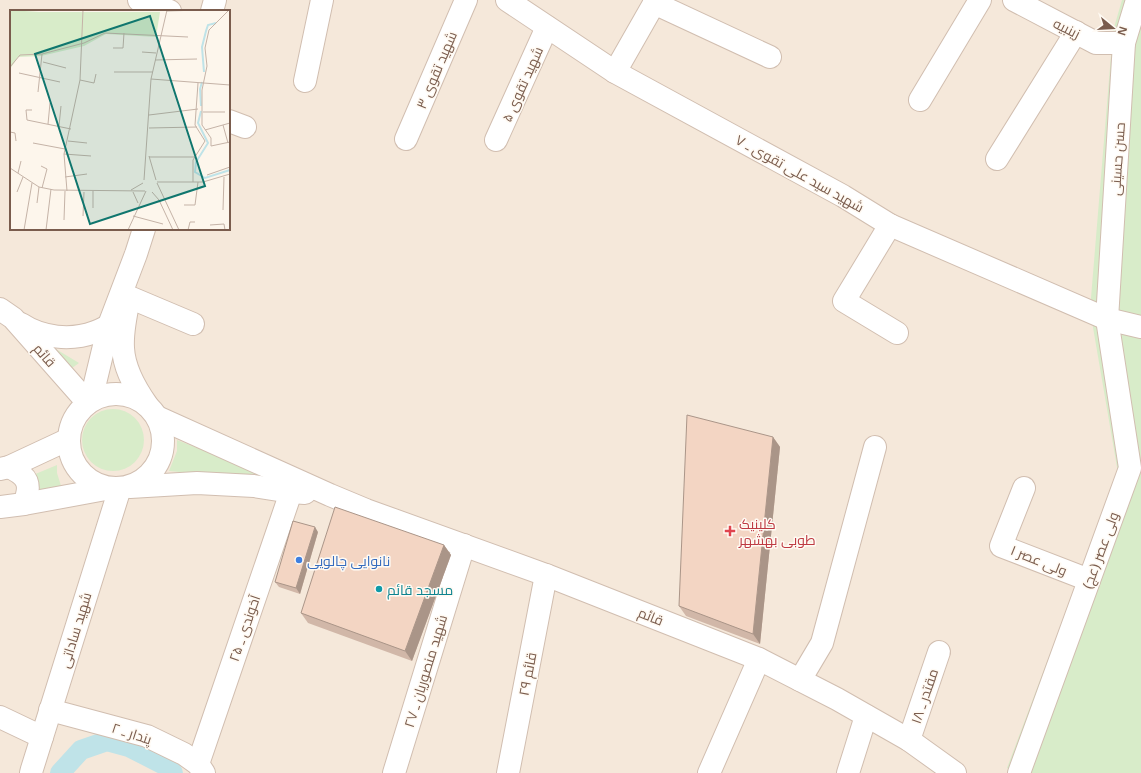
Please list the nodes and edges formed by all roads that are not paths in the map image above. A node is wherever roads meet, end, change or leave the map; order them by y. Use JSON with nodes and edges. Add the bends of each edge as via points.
{"nodes":[{"id":1,"x":139,"y":0,"type":"edge"},
{"id":2,"x":215,"y":0,"type":"edge"},
{"id":3,"x":322,"y":0,"type":"edge"},
{"id":4,"x":466,"y":0,"type":"edge"},
{"id":5,"x":507,"y":0,"type":"edge"},
{"id":6,"x":980,"y":0,"type":"edge"},
{"id":7,"x":1014,"y":0,"type":"edge"},
{"id":8,"x":1137,"y":0,"type":"edge"},
{"id":9,"x":655,"y":2,"type":"edge"},
{"id":10,"x":167,"y":10,"type":"edge"},
{"id":11,"x":212,"y":10,"type":"edge"},
{"id":12,"x":547,"y":27,"type":"junction"},
{"id":13,"x":1076,"y":32,"type":"junction"},
{"id":14,"x":1124,"y":43,"type":"junction"},
{"id":15,"x":770,"y":57,"type":"dead end"},
{"id":16,"x":615,"y":72,"type":"junction"},
{"id":17,"x":305,"y":80,"type":"dead end"},
{"id":18,"x":920,"y":100,"type":"dead end"},
{"id":19,"x":406,"y":139,"type":"dead end"},
{"id":20,"x":496,"y":140,"type":"dead end"},
{"id":21,"x":997,"y":159,"type":"dead end"},
{"id":22,"x":890,"y":225,"type":"junction"},
{"id":23,"x":144,"y":230,"type":"edge"},
{"id":24,"x":136,"y":254,"type":"junction"},
{"id":25,"x":129,"y":297,"type":"junction"},
{"id":26,"x":6,"y":314,"type":"edge"},
{"id":27,"x":1107,"y":319,"type":"junction"},
{"id":28,"x":193,"y":324,"type":"dead end"},
{"id":29,"x":109,"y":326,"type":"junction"},
{"id":30,"x":1141,"y":327,"type":"edge"},
{"id":31,"x":897,"y":333,"type":"dead end"},
{"id":32,"x":89,"y":402,"type":"junction"},
{"id":33,"x":152,"y":411,"type":"junction"},
{"id":34,"x":69,"y":439,"type":"junction"},
{"id":35,"x":875,"y":447,"type":"dead end"},
{"id":36,"x":4,"y":468,"type":"edge"},
{"id":37,"x":119,"y":488,"type":"junction"},
{"id":38,"x":1024,"y":488,"type":"dead end"},
{"id":39,"x":291,"y":492,"type":"junction"},
{"id":40,"x":330,"y":495,"type":"junction"},
{"id":41,"x":24,"y":504,"type":"junction"},
{"id":42,"x":0,"y":507,"type":"edge"},
{"id":43,"x":464,"y":545,"type":"junction"},
{"id":44,"x":546,"y":574,"type":"junction"},
{"id":45,"x":1089,"y":580,"type":"junction"},
{"id":46,"x":939,"y":652,"type":"dead end"},
{"id":47,"x":759,"y":659,"type":"junction"},
{"id":48,"x":800,"y":680,"type":"junction"},
{"id":49,"x":50,"y":710,"type":"junction"},
{"id":50,"x":866,"y":716,"type":"junction"},
{"id":51,"x":0,"y":717,"type":"edge"},
{"id":52,"x":42,"y":737,"type":"junction"},
{"id":53,"x":909,"y":740,"type":"junction"},
{"id":54,"x":201,"y":769,"type":"edge"},
{"id":55,"x":31,"y":773,"type":"edge"},
{"id":56,"x":394,"y":773,"type":"edge"},
{"id":57,"x":508,"y":773,"type":"edge"},
{"id":58,"x":709,"y":773,"type":"edge"},
{"id":59,"x":848,"y":773,"type":"edge"},
{"id":60,"x":955,"y":773,"type":"edge"},
{"id":61,"x":1018,"y":773,"type":"edge"}],
"edges":[{"from":1,"to":10,"type":"street"},
{"from":2,"to":11,"type":"street"},
{"from":3,"to":17,"type":"street"},
{"from":4,"to":19,"type":"street","name":"شهید تقوی ۳"},
{"from":5,"to":12,"type":"street","name":"شهید سید علی تقوی ـ ۷"},
{"from":6,"to":18,"type":"street"},
{"from":7,"to":13,"type":"street","name":"زینبیه"},
{"from":8,"to":14,"type":"street","name":"حسن حسینی"},
{"from":9,"to":15,"type":"street"},
{"from":9,"to":16,"type":"street"},
{"from":12,"to":16,"type":"street","name":"شهید سید علی تقوی ـ ۷"},
{"from":12,"to":20,"type":"street","name":"شهید تقوی ۵"},
{"from":13,"to":14,"type":"street","name":"زینبیه","via":[[1096,43]]},
{"from":13,"to":21,"type":"street"},
{"from":14,"to":27,"type":"street","name":"حسن حسینی"},
{"from":16,"to":22,"type":"street","name":"شهید سید علی تقوی ـ ۷","via":[[843,196]]},
{"from":22,"to":27,"type":"street","name":"شهید سید علی تقوی ـ ۷"},
{"from":22,"to":31,"type":"street","via":[[844,301]]},
{"from":23,"to":24,"type":"street"},
{"from":24,"to":25,"type":"street"},
{"from":24,"to":29,"type":"street"},
{"from":25,"to":28,"type":"street"},
{"from":25,"to":33,"type":"street","via":[[123,327],[123,349],[128,371]]},
{"from":26,"to":29,"type":"street","via":[[27,328],[60,337],[77,337]]},
{"from":26,"to":32,"type":"street","name":"قائم"},
{"from":27,"to":30,"type":"street","name":"شهید سید علی تقوی ـ ۷"},
{"from":27,"to":45,"type":"street","name":"ولی عصر (عج)","via":[[1130,468]]},
{"from":29,"to":32,"type":"street"},
{"from":32,"to":33,"type":"street","via":[[105,394],[120,393],[134,397]]},
{"from":32,"to":34,"type":"street","via":[[80,410],[72,424]]},
{"from":33,"to":37,"type":"street","via":[[162,430],[163,445],[159,460],[146,477]]},
{"from":33,"to":40,"type":"street","name":"قائم"},
{"from":34,"to":36,"type":"street"},
{"from":34,"to":37,"type":"street","via":[[70,453],[76,466],[86,477],[98,485]]},
{"from":35,"to":48,"type":"street","via":[[822,643]]},
{"from":36,"to":41,"type":"street","via":[[19,472],[27,481],[29,493]]},
{"from":37,"to":39,"type":"street","via":[[197,483],[254,486]]},
{"from":37,"to":41,"type":"street"},
{"from":37,"to":49,"type":"street","name":"شهید ساداتی"},
{"from":38,"to":45,"type":"street","name":"ولی عصر ۱","via":[[1001,546]]},
{"from":39,"to":40,"type":"street"},
{"from":39,"to":54,"type":"street","name":"آخوندی ـ ۲۵"},
{"from":40,"to":43,"type":"street","name":"قائم"},
{"from":41,"to":42,"type":"street"},
{"from":43,"to":44,"type":"street","name":"قائم"},
{"from":43,"to":56,"type":"street","name":"شهید منصوریان ـ ۲۷"},
{"from":44,"to":47,"type":"street","name":"قائم"},
{"from":44,"to":57,"type":"street","name":"قائم ۲۹"},
{"from":45,"to":61,"type":"street","name":"ولی عصر (عج)"},
{"from":46,"to":53,"type":"street","name":"مقتدر ـ ۱۸"},
{"from":47,"to":48,"type":"street","name":"قائم"},
{"from":47,"to":58,"type":"street"},
{"from":48,"to":50,"type":"street","name":"قائم"},
{"from":49,"to":52,"type":"street","name":"شهید ساداتی"},
{"from":49,"to":54,"type":"street","name":"پندار ـ ۲","via":[[147,736],[184,754]]},
{"from":50,"to":53,"type":"street","name":"قائم"},
{"from":50,"to":59,"type":"street"},
{"from":51,"to":52,"type":"street"},
{"from":52,"to":55,"type":"street","name":"شهید ساداتی"},
{"from":53,"to":60,"type":"street","name":"قائم"}]}
